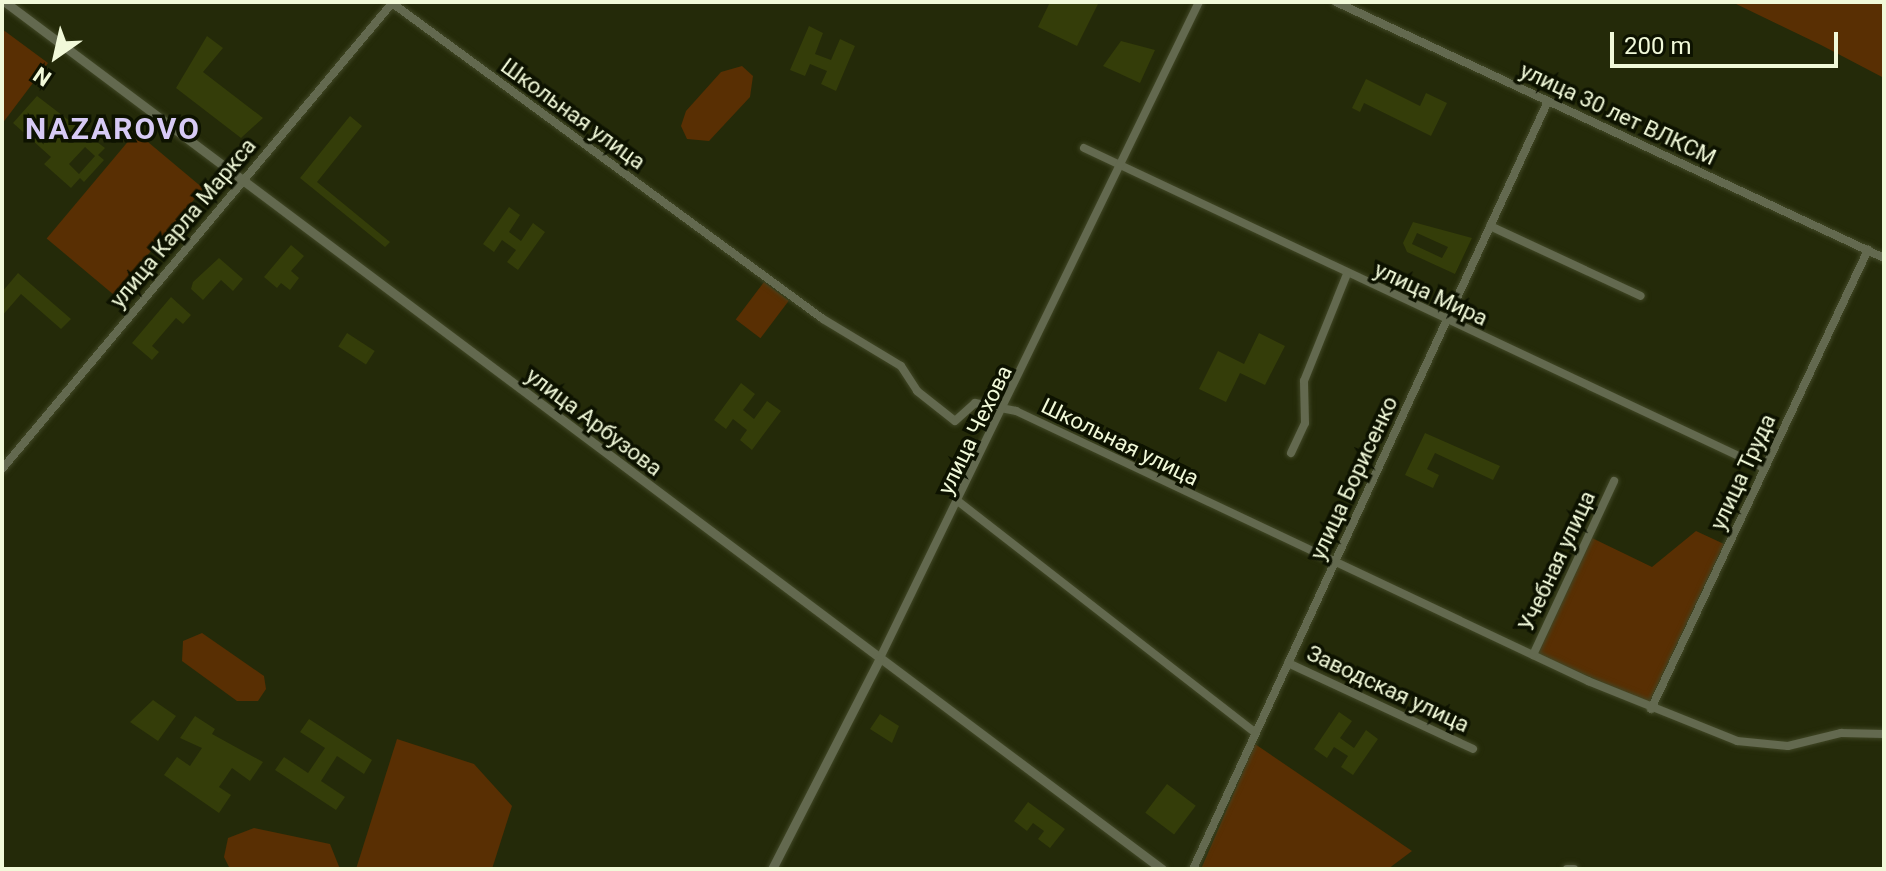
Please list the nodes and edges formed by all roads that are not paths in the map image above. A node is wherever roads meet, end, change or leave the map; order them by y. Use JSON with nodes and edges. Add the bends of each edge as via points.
{"nodes":[{"id":1,"x":5,"y":2,"type":"edge"},
{"id":2,"x":1199,"y":2,"type":"edge"},
{"id":3,"x":1336,"y":2,"type":"edge"},
{"id":4,"x":392,"y":3,"type":"edge"},
{"id":5,"x":1548,"y":101,"type":"junction"},
{"id":6,"x":1084,"y":148,"type":"dead end"},
{"id":7,"x":1123,"y":168,"type":"junction"},
{"id":8,"x":242,"y":180,"type":"junction"},
{"id":9,"x":1490,"y":226,"type":"junction"},
{"id":10,"x":1868,"y":250,"type":"junction"},
{"id":11,"x":1884,"y":258,"type":"edge"},
{"id":12,"x":1347,"y":274,"type":"junction"},
{"id":13,"x":1641,"y":296,"type":"dead end"},
{"id":14,"x":1446,"y":321,"type":"junction"},
{"id":15,"x":1004,"y":413,"type":"junction"},
{"id":16,"x":1291,"y":453,"type":"dead end"},
{"id":17,"x":1764,"y":468,"type":"junction"},
{"id":18,"x":2,"y":469,"type":"edge"},
{"id":19,"x":1614,"y":481,"type":"dead end"},
{"id":20,"x":959,"y":502,"type":"junction"},
{"id":21,"x":1335,"y":562,"type":"junction"},
{"id":22,"x":1533,"y":655,"type":"junction"},
{"id":23,"x":879,"y":660,"type":"junction"},
{"id":24,"x":1288,"y":663,"type":"junction"},
{"id":25,"x":1651,"y":709,"type":"junction"},
{"id":26,"x":1256,"y":733,"type":"junction"},
{"id":27,"x":1884,"y":734,"type":"edge"},
{"id":28,"x":1473,"y":749,"type":"dead end"},
{"id":29,"x":772,"y":869,"type":"edge"},
{"id":30,"x":1162,"y":869,"type":"edge"},
{"id":31,"x":1193,"y":869,"type":"edge"},
{"id":32,"x":1567,"y":869,"type":"edge"},
{"id":33,"x":1574,"y":869,"type":"edge"}],
"edges":[{"from":1,"to":8,"type":"street","name":"улица Арбузова"},
{"from":2,"to":7,"type":"street","name":"улица Чехова"},
{"from":3,"to":5,"type":"street","name":"улица 30 лет ВЛКСМ"},
{"from":4,"to":8,"type":"street","name":"улица Карла Маркса"},
{"from":4,"to":15,"type":"street","name":"Школьная улица","via":[[868,352],[901,366],[917,391],[955,421],[975,403]]},
{"from":5,"to":9,"type":"street","name":"улица Борисенко"},
{"from":5,"to":10,"type":"street","name":"улица 30 лет ВЛКСМ"},
{"from":6,"to":7,"type":"street","name":"улица Мира"},
{"from":7,"to":12,"type":"street","name":"улица Мира"},
{"from":7,"to":15,"type":"street","name":"улица Чехова"},
{"from":8,"to":18,"type":"street","name":"улица Карла Маркса"},
{"from":8,"to":23,"type":"street","name":"улица Арбузова"},
{"from":9,"to":13,"type":"street"},
{"from":9,"to":14,"type":"street","name":"улица Борисенко"},
{"from":10,"to":11,"type":"street","name":"улица 30 лет ВЛКСМ"},
{"from":10,"to":17,"type":"street","name":"улица Труда"},
{"from":12,"to":14,"type":"street","name":"улица Мира"},
{"from":12,"to":16,"type":"street","via":[[1304,381],[1305,423]]},
{"from":14,"to":17,"type":"street","name":"улица Мира"},
{"from":14,"to":21,"type":"street","name":"улица Борисенко"},
{"from":15,"to":20,"type":"street","name":"улица Чехова"},
{"from":15,"to":21,"type":"street","name":"Школьная улица","via":[[1016,411]]},
{"from":17,"to":25,"type":"street","name":"улица Труда"},
{"from":19,"to":22,"type":"street","name":"Учебная улица"},
{"from":20,"to":23,"type":"street","name":"улица Чехова"},
{"from":20,"to":26,"type":"street"},
{"from":21,"to":22,"type":"street","name":"Школьная улица"},
{"from":21,"to":24,"type":"street","name":"улица Борисенко"},
{"from":22,"to":25,"type":"street","name":"Школьная улица"},
{"from":23,"to":29,"type":"street","name":"улица Чехова"},
{"from":23,"to":30,"type":"street","name":"улица Арбузова"},
{"from":24,"to":26,"type":"street","name":"улица Борисенко"},
{"from":24,"to":28,"type":"street","name":"Заводская улица"},
{"from":25,"to":27,"type":"street","name":"Школьная улица","via":[[1763,747],[1815,743],[1841,733]]},
{"from":26,"to":31,"type":"street","name":"улица Борисенко"},
{"from":32,"to":33,"type":"street"}]}
